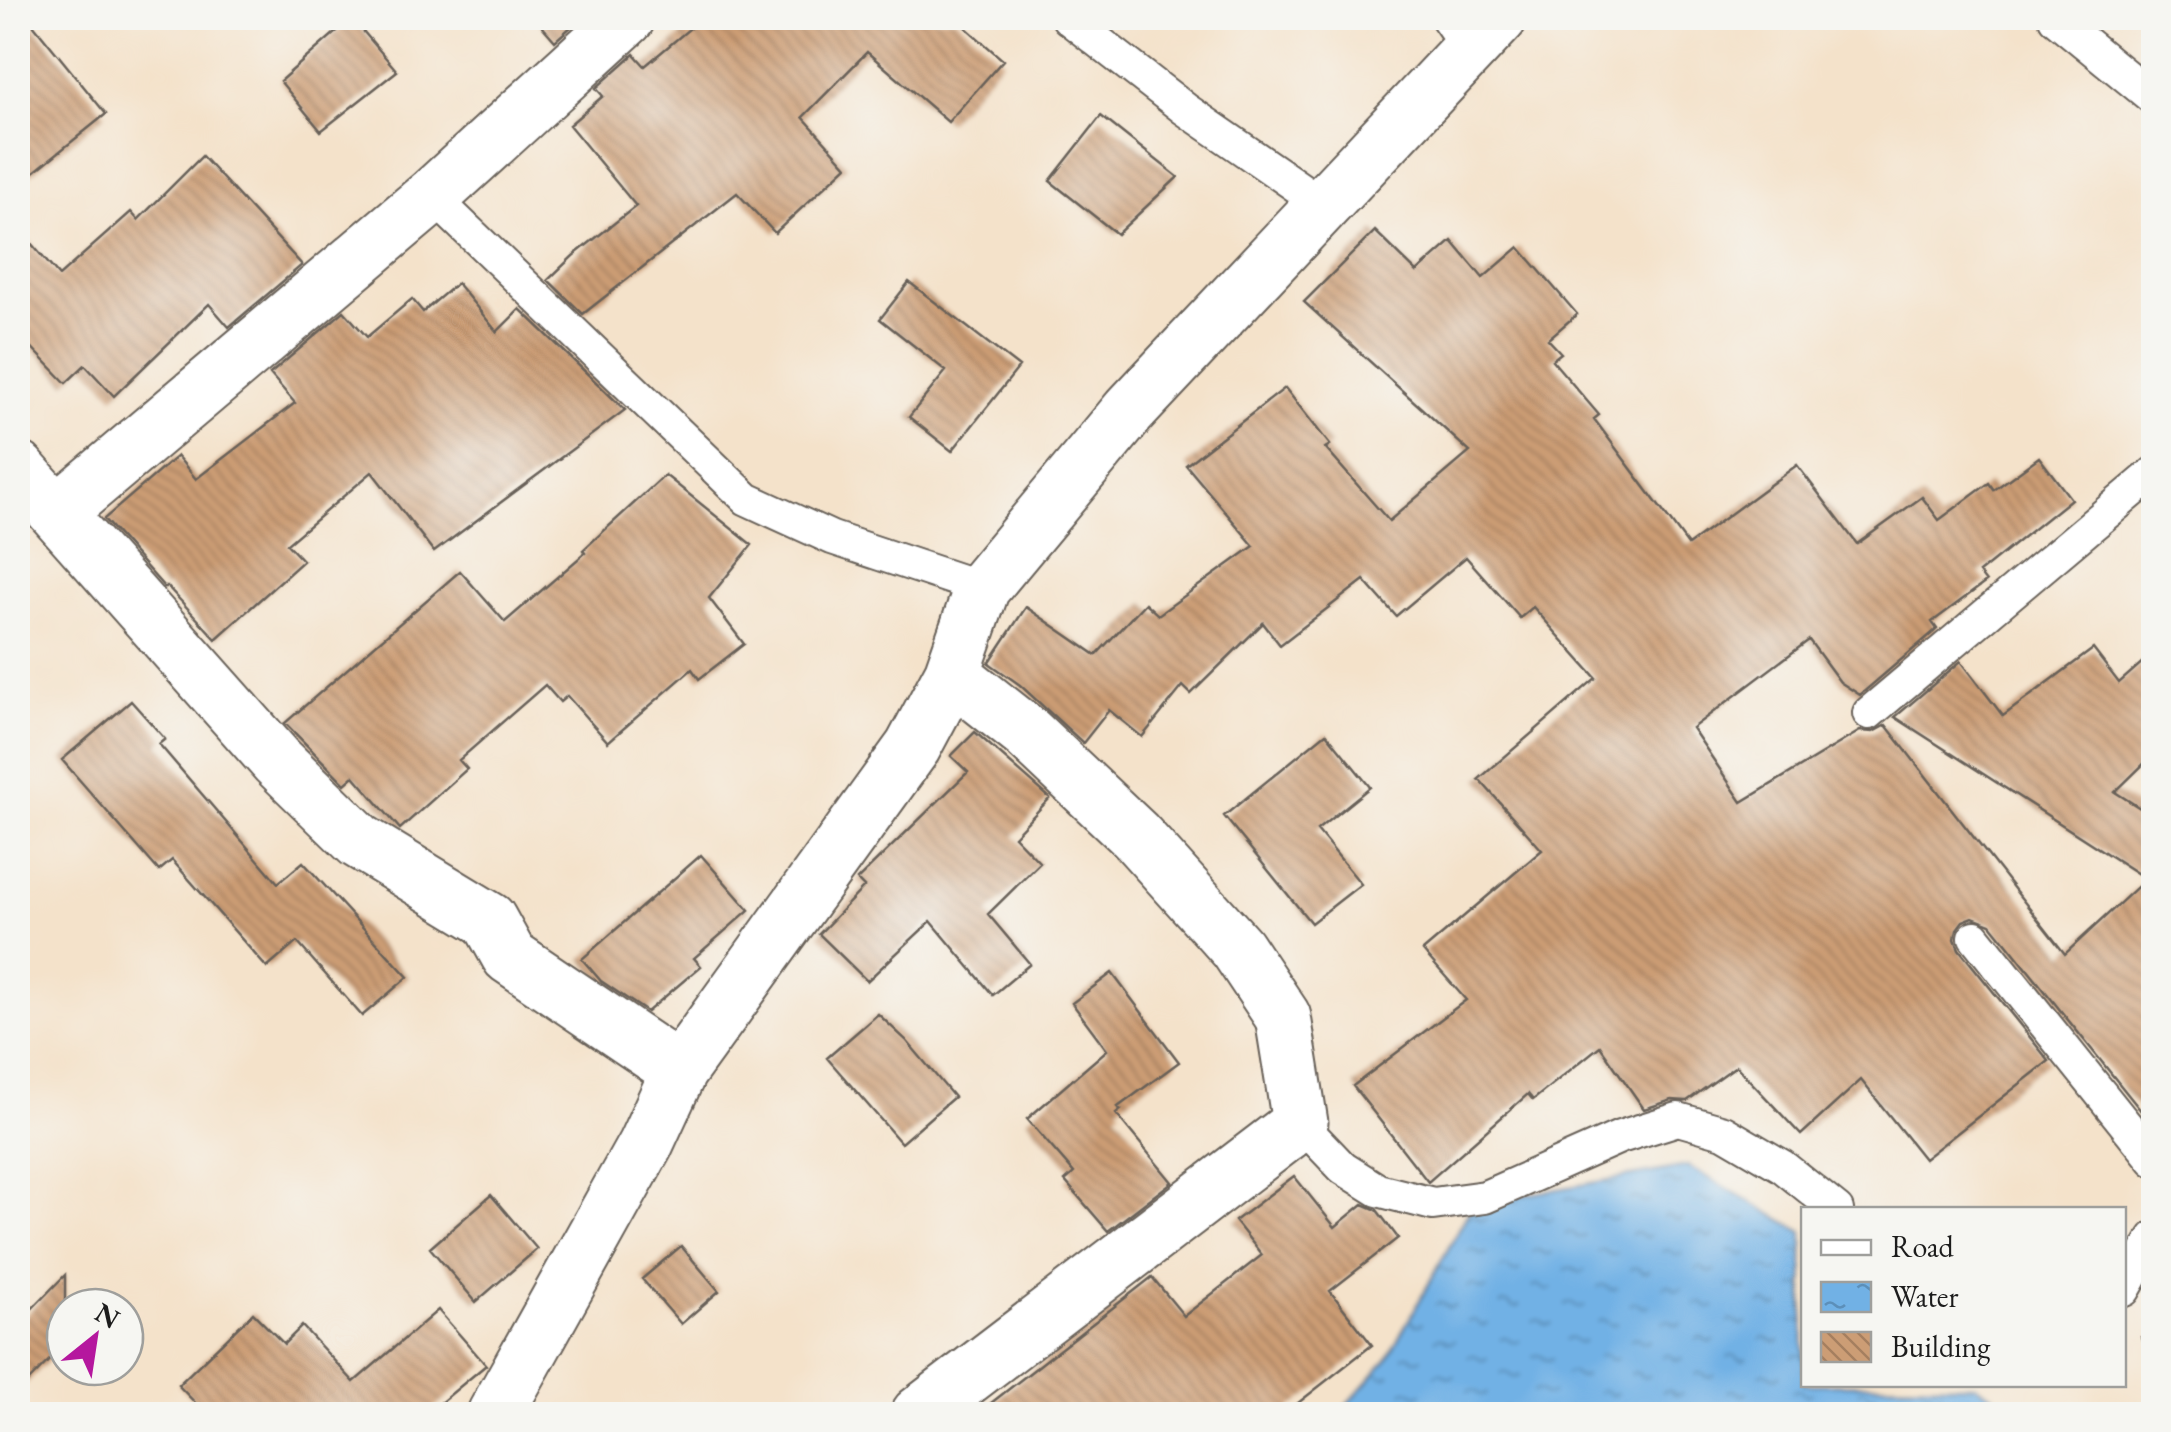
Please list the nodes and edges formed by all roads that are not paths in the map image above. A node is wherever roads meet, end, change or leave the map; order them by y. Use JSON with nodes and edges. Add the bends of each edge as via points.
{"nodes":[{"id":1,"x":626,"y":18,"type":"edge"},
{"id":2,"x":1068,"y":18,"type":"edge"},
{"id":3,"x":2056,"y":18,"type":"edge"},
{"id":4,"x":1472,"y":28,"type":"edge"},
{"id":5,"x":2154,"y":99,"type":"edge"},
{"id":6,"x":432,"y":196,"type":"junction"},
{"id":7,"x":1324,"y":205,"type":"junction"},
{"id":8,"x":18,"y":470,"type":"edge"},
{"id":9,"x":2154,"y":473,"type":"edge"},
{"id":10,"x":58,"y":512,"type":"junction"},
{"id":11,"x":982,"y":588,"type":"junction"},
{"id":12,"x":952,"y":674,"type":"junction"},
{"id":13,"x":1869,"y":713,"type":"dead end"},
{"id":14,"x":1975,"y":937,"type":"dead end"},
{"id":15,"x":679,"y":1072,"type":"junction"},
{"id":16,"x":1300,"y":1122,"type":"junction"},
{"id":17,"x":2154,"y":1160,"type":"edge"},
{"id":18,"x":1833,"y":1207,"type":"edge"},
{"id":19,"x":2154,"y":1238,"type":"edge"},
{"id":20,"x":2126,"y":1287,"type":"edge"},
{"id":21,"x":495,"y":1414,"type":"edge"},
{"id":22,"x":919,"y":1414,"type":"edge"}],
"edges":[{"from":1,"to":6,"type":"street"},
{"from":2,"to":7,"type":"lane"},
{"from":3,"to":5,"type":"lane"},
{"from":4,"to":7,"type":"street"},
{"from":6,"to":10,"type":"street"},
{"from":6,"to":11,"type":"lane","via":[[747,500],[832,538]]},
{"from":7,"to":11,"type":"street","via":[[1129,412]]},
{"from":8,"to":10,"type":"street"},
{"from":9,"to":13,"type":"lane"},
{"from":10,"to":15,"type":"street","via":[[276,761],[358,842],[489,920],[509,956]]},
{"from":11,"to":12,"type":"street"},
{"from":12,"to":15,"type":"street","via":[[913,747]]},
{"from":12,"to":16,"type":"street","via":[[1028,734],[1135,835],[1236,948],[1284,1017]]},
{"from":14,"to":17,"type":"lane"},
{"from":15,"to":21,"type":"street"},
{"from":16,"to":18,"type":"lane","via":[[1342,1168],[1378,1190],[1432,1204],[1485,1198],[1620,1137],[1678,1120],[1724,1132]]},
{"from":16,"to":22,"type":"street"},
{"from":19,"to":20,"type":"lane"}]}
